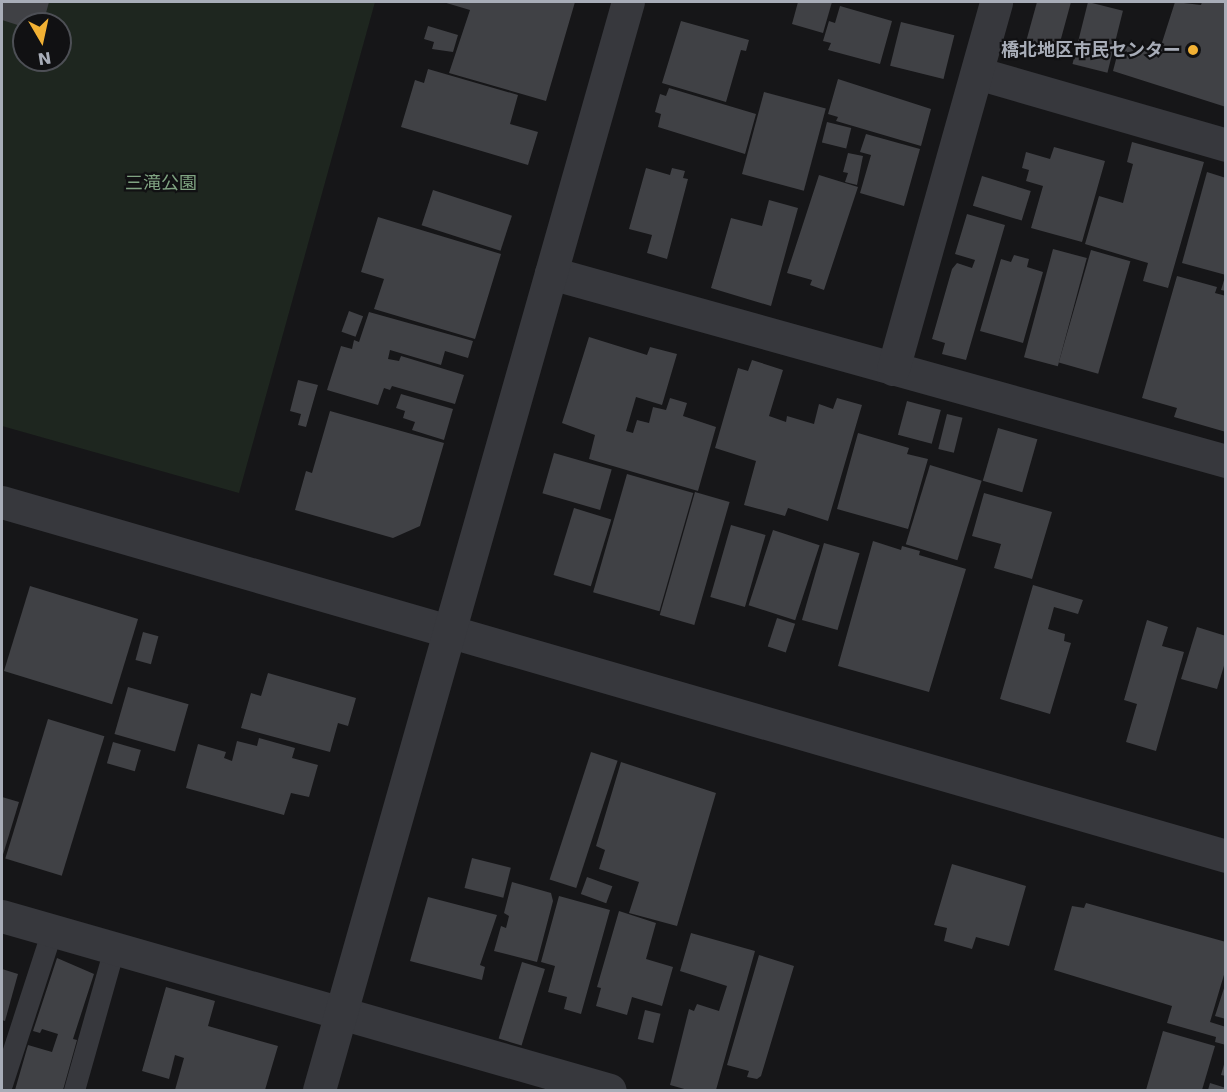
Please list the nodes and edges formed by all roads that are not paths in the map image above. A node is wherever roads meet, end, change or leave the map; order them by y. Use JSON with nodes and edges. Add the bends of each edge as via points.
{"nodes":[{"id":1,"x":628,"y":2,"type":"edge"},
{"id":2,"x":996,"y":2,"type":"edge"},
{"id":3,"x":977,"y":73,"type":"junction"},
{"id":4,"x":1226,"y":145,"type":"edge"},
{"id":5,"x":551,"y":273,"type":"junction"},
{"id":6,"x":893,"y":369,"type":"junction"},
{"id":7,"x":1226,"y":461,"type":"edge"},
{"id":8,"x":2,"y":502,"type":"edge"},
{"id":9,"x":449,"y":631,"type":"junction"},
{"id":10,"x":1226,"y":856,"type":"edge"},
{"id":11,"x":2,"y":916,"type":"edge"},
{"id":12,"x":52,"y":930,"type":"junction"},
{"id":13,"x":114,"y":949,"type":"junction"},
{"id":14,"x":341,"y":1014,"type":"junction"},
{"id":15,"x":2,"y":1084,"type":"edge"},
{"id":16,"x":74,"y":1090,"type":"edge"},
{"id":17,"x":319,"y":1090,"type":"edge"},
{"id":18,"x":610,"y":1090,"type":"edge"}],
"edges":[{"from":1,"to":5,"type":"street"},
{"from":2,"to":3,"type":"street"},
{"from":3,"to":4,"type":"street"},
{"from":3,"to":6,"type":"street"},
{"from":5,"to":6,"type":"street"},
{"from":5,"to":9,"type":"street"},
{"from":6,"to":7,"type":"street"},
{"from":8,"to":9,"type":"street"},
{"from":9,"to":10,"type":"street"},
{"from":9,"to":14,"type":"street"},
{"from":11,"to":12,"type":"street"},
{"from":12,"to":13,"type":"street"},
{"from":12,"to":15,"type":"lane"},
{"from":13,"to":14,"type":"street"},
{"from":13,"to":16,"type":"lane"},
{"from":14,"to":17,"type":"street"},
{"from":14,"to":18,"type":"street"}]}
